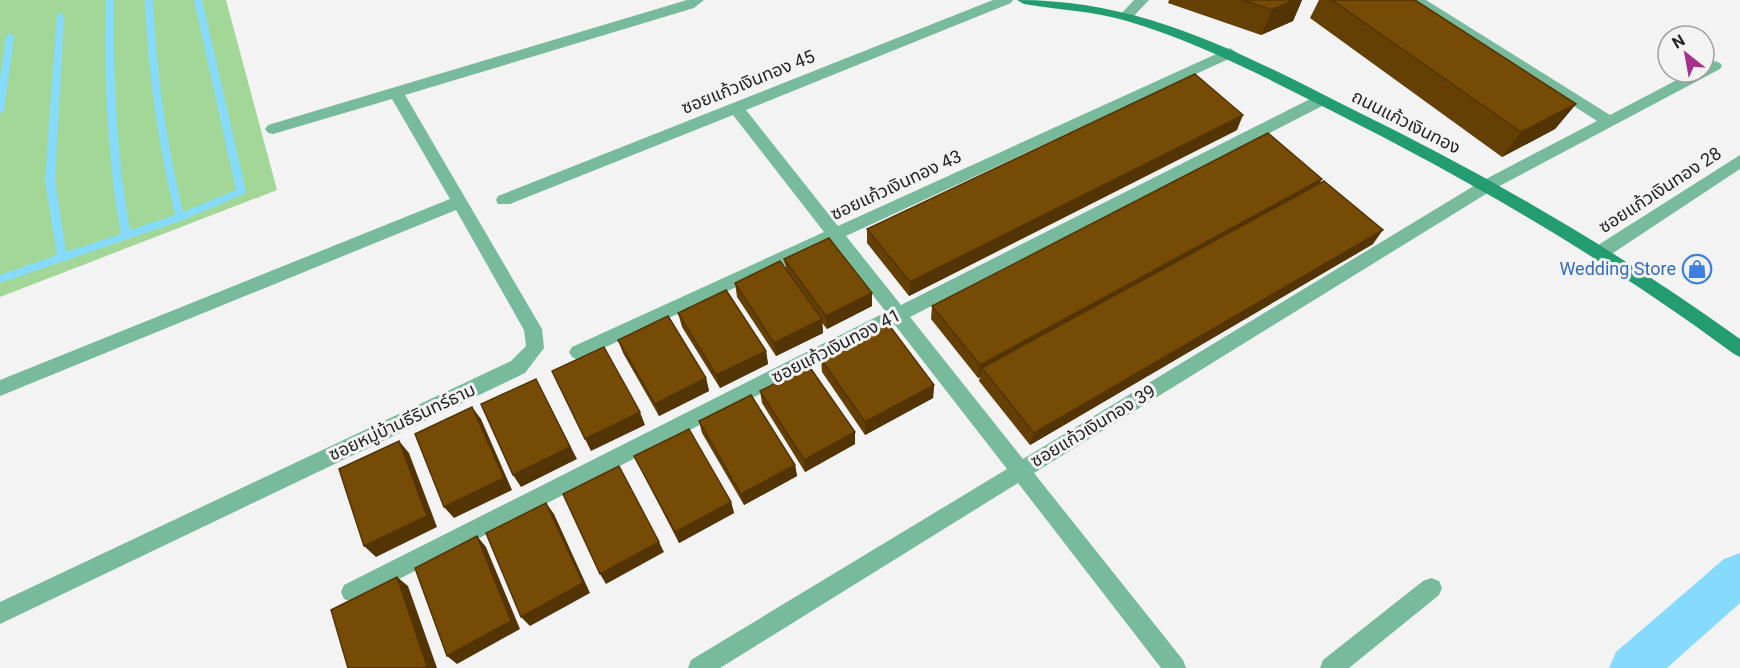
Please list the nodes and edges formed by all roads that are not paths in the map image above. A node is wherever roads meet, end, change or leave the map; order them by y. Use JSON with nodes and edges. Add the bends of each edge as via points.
{"nodes":[{"id":1,"x":697,"y":0,"type":"edge"},
{"id":2,"x":1006,"y":0,"type":"edge"},
{"id":3,"x":1024,"y":0,"type":"edge"},
{"id":4,"x":1142,"y":0,"type":"edge"},
{"id":5,"x":1416,"y":0,"type":"edge"},
{"id":6,"x":1126,"y":16,"type":"junction"},
{"id":7,"x":1230,"y":53,"type":"junction"},
{"id":8,"x":1681,"y":84,"type":"edge"},
{"id":9,"x":396,"y":92,"type":"junction"},
{"id":10,"x":1321,"y":100,"type":"junction"},
{"id":11,"x":736,"y":108,"type":"junction"},
{"id":12,"x":1610,"y":122,"type":"junction"},
{"id":13,"x":273,"y":129,"type":"dead end"},
{"id":14,"x":1740,"y":162,"type":"edge"},
{"id":15,"x":1488,"y":185,"type":"junction"},
{"id":16,"x":504,"y":200,"type":"dead end"},
{"id":17,"x":459,"y":202,"type":"junction"},
{"id":18,"x":835,"y":234,"type":"junction"},
{"id":19,"x":1601,"y":252,"type":"junction"},
{"id":20,"x":898,"y":314,"type":"junction"},
{"id":21,"x":1740,"y":349,"type":"edge"},
{"id":22,"x":578,"y":352,"type":"dead end"},
{"id":23,"x":0,"y":388,"type":"edge"},
{"id":24,"x":1020,"y":470,"type":"junction"},
{"id":25,"x":1431,"y":588,"type":"dead end"},
{"id":26,"x":352,"y":592,"type":"dead end"},
{"id":27,"x":0,"y":613,"type":"edge"},
{"id":28,"x":699,"y":668,"type":"edge"},
{"id":29,"x":1175,"y":668,"type":"edge"},
{"id":30,"x":1331,"y":668,"type":"edge"}],
"edges":[{"from":1,"to":9,"type":"street"},
{"from":2,"to":11,"type":"street","name":"ซอยแก้วเงินทอง 45"},
{"from":3,"to":6,"type":"street","name":"ถนนแก้วเงินทอง"},
{"from":4,"to":6,"type":"street"},
{"from":5,"to":12,"type":"street"},
{"from":6,"to":7,"type":"street","name":"ถนนแก้วเงินทอง"},
{"from":7,"to":10,"type":"street","name":"ถนนแก้วเงินทอง"},
{"from":7,"to":18,"type":"street","name":"ซอยแก้วเงินทอง 43"},
{"from":8,"to":12,"type":"street","name":"ซอยแก้วเงินทอง 39"},
{"from":9,"to":13,"type":"street"},
{"from":9,"to":17,"type":"street","name":"ซอยหมู่บ้านธีรินทร์ธาม"},
{"from":10,"to":15,"type":"street","name":"ถนนแก้วเงินทอง"},
{"from":10,"to":20,"type":"street","name":"ซอยแก้วเงินทอง 41"},
{"from":11,"to":16,"type":"street","name":"ซอยแก้วเงินทอง 45"},
{"from":11,"to":18,"type":"street"},
{"from":12,"to":15,"type":"street","name":"ซอยแก้วเงินทอง 39"},
{"from":14,"to":19,"type":"street","name":"ซอยแก้วเงินทอง 28"},
{"from":15,"to":19,"type":"street","name":"ถนนแก้วเงินทอง"},
{"from":15,"to":24,"type":"street","name":"ซอยแก้วเงินทอง 39"},
{"from":17,"to":23,"type":"street"},
{"from":17,"to":27,"type":"street","name":"ซอยหมู่บ้านธีรินทร์ธาม","via":[[532,329],[535,348],[518,367]]},
{"from":18,"to":20,"type":"street"},
{"from":18,"to":22,"type":"street","name":"ซอยแก้วเงินทอง 43"},
{"from":19,"to":21,"type":"street","name":"ถนนแก้วเงินทอง"},
{"from":20,"to":24,"type":"street"},
{"from":20,"to":26,"type":"street","name":"ซอยแก้วเงินทอง 41"},
{"from":24,"to":28,"type":"street","name":"ซอยแก้วเงินทอง 39"},
{"from":24,"to":29,"type":"street"},
{"from":25,"to":30,"type":"street"}]}
